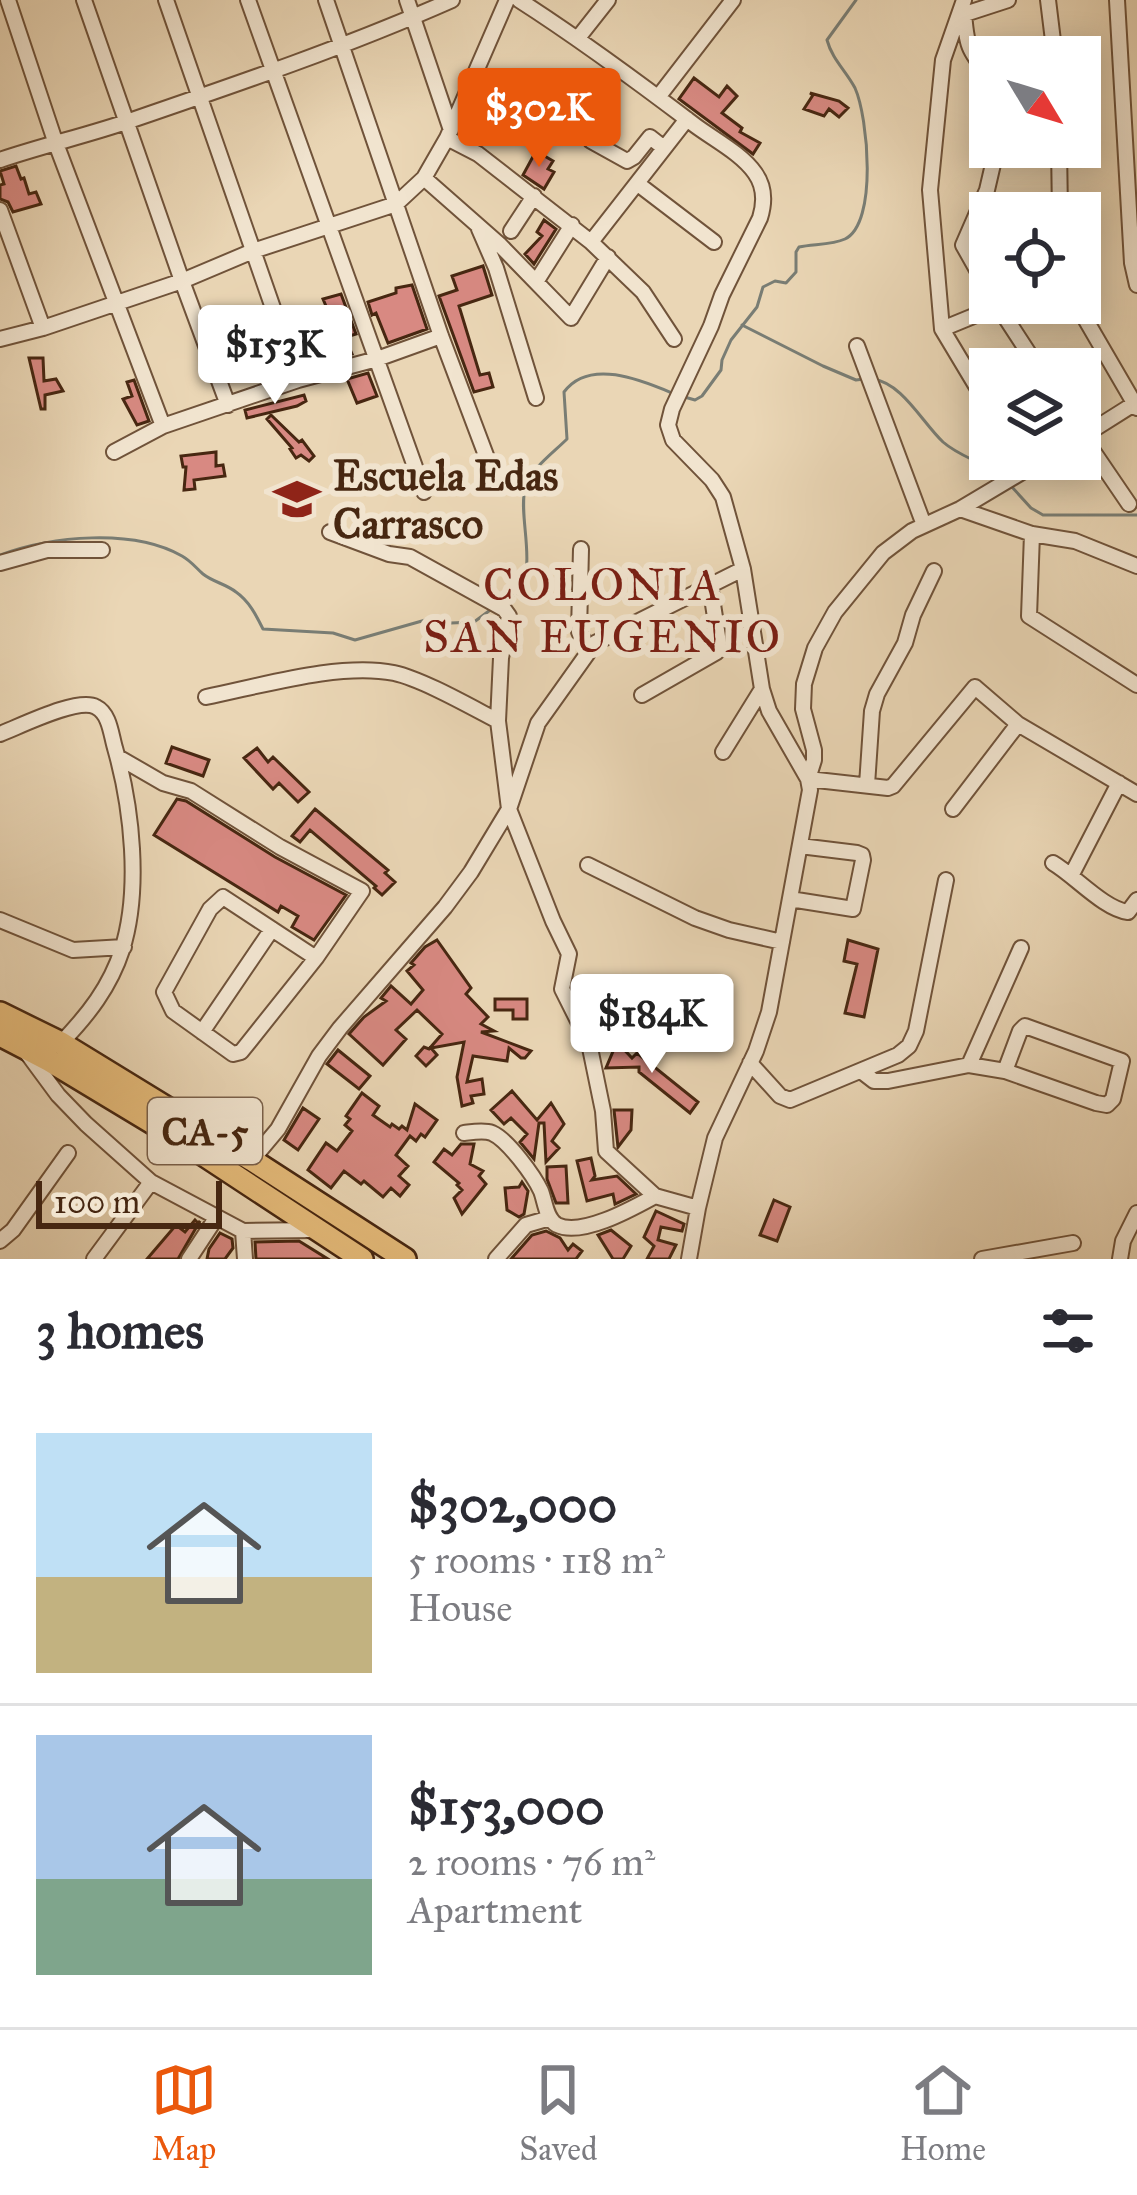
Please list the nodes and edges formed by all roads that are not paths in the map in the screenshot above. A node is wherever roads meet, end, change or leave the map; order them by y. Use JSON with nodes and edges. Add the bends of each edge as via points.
{"nodes":[{"id":1,"x":8,"y":0,"type":"edge"},
{"id":2,"x":84,"y":0,"type":"edge"},
{"id":3,"x":166,"y":0,"type":"edge"},
{"id":4,"x":248,"y":0,"type":"edge"},
{"id":5,"x":326,"y":0,"type":"edge"},
{"id":6,"x":407,"y":0,"type":"edge"},
{"id":7,"x":452,"y":0,"type":"edge"},
{"id":8,"x":507,"y":0,"type":"edge"},
{"id":9,"x":519,"y":0,"type":"edge"},
{"id":10,"x":608,"y":0,"type":"edge"},
{"id":11,"x":733,"y":0,"type":"edge"},
{"id":12,"x":1008,"y":0,"type":"edge"},
{"id":13,"x":1048,"y":0,"type":"edge"},
{"id":14,"x":1118,"y":0,"type":"edge"},
{"id":15,"x":964,"y":5,"type":"edge"},
{"id":16,"x":413,"y":17,"type":"junction"},
{"id":17,"x":1052,"y":36,"type":"edge"},
{"id":18,"x":578,"y":38,"type":"junction"},
{"id":19,"x":341,"y":45,"type":"junction"},
{"id":20,"x":969,"y":50,"type":"edge"},
{"id":21,"x":271,"y":70,"type":"junction"},
{"id":22,"x":199,"y":95,"type":"junction"},
{"id":23,"x":659,"y":96,"type":"junction"},
{"id":24,"x":687,"y":119,"type":"junction"},
{"id":25,"x":128,"y":122,"type":"junction"},
{"id":26,"x":449,"y":134,"type":"junction"},
{"id":27,"x":55,"y":141,"type":"junction"},
{"id":28,"x":591,"y":141,"type":"dead end"},
{"id":29,"x":664,"y":148,"type":"junction"},
{"id":30,"x":0,"y":160,"type":"edge"},
{"id":31,"x":424,"y":178,"type":"junction"},
{"id":32,"x":638,"y":184,"type":"junction"},
{"id":33,"x":534,"y":196,"type":"junction"},
{"id":34,"x":396,"y":204,"type":"junction"},
{"id":35,"x":0,"y":210,"type":"edge"},
{"id":36,"x":477,"y":224,"type":"junction"},
{"id":37,"x":572,"y":225,"type":"junction"},
{"id":38,"x":330,"y":227,"type":"junction"},
{"id":39,"x":511,"y":230,"type":"dead end"},
{"id":40,"x":592,"y":242,"type":"junction"},
{"id":41,"x":714,"y":242,"type":"dead end"},
{"id":42,"x":253,"y":251,"type":"junction"},
{"id":43,"x":608,"y":257,"type":"junction"},
{"id":44,"x":182,"y":281,"type":"junction"},
{"id":45,"x":536,"y":282,"type":"junction"},
{"id":46,"x":1137,"y":285,"type":"edge"},
{"id":47,"x":115,"y":303,"type":"junction"},
{"id":48,"x":969,"y":314,"type":"edge"},
{"id":49,"x":1088,"y":324,"type":"edge"},
{"id":50,"x":43,"y":328,"type":"junction"},
{"id":51,"x":941,"y":329,"type":"junction"},
{"id":52,"x":441,"y":336,"type":"junction"},
{"id":53,"x":0,"y":339,"type":"edge"},
{"id":54,"x":674,"y":339,"type":"dead end"},
{"id":55,"x":857,"y":346,"type":"dead end"},
{"id":56,"x":377,"y":359,"type":"junction"},
{"id":57,"x":969,"y":375,"type":"edge"},
{"id":58,"x":298,"y":380,"type":"junction"},
{"id":59,"x":536,"y":398,"type":"dead end"},
{"id":60,"x":1136,"y":404,"type":"edge"},
{"id":61,"x":228,"y":405,"type":"junction"},
{"id":62,"x":1101,"y":424,"type":"edge"},
{"id":63,"x":163,"y":426,"type":"junction"},
{"id":64,"x":114,"y":452,"type":"dead end"},
{"id":65,"x":1101,"y":464,"type":"edge"},
{"id":66,"x":490,"y":466,"type":"dead end"},
{"id":67,"x":1006,"y":480,"type":"edge"},
{"id":68,"x":424,"y":492,"type":"dead end"},
{"id":69,"x":1129,"y":504,"type":"dead end"},
{"id":70,"x":959,"y":509,"type":"junction"},
{"id":71,"x":924,"y":525,"type":"junction"},
{"id":72,"x":330,"y":532,"type":"dead end"},
{"id":73,"x":1033,"y":534,"type":"junction"},
{"id":74,"x":102,"y":550,"type":"dead end"},
{"id":75,"x":581,"y":550,"type":"dead end"},
{"id":76,"x":0,"y":563,"type":"edge"},
{"id":77,"x":1137,"y":566,"type":"edge"},
{"id":78,"x":743,"y":569,"type":"junction"},
{"id":79,"x":934,"y":571,"type":"dead end"},
{"id":80,"x":710,"y":585,"type":"junction"},
{"id":81,"x":589,"y":650,"type":"junction"},
{"id":82,"x":1137,"y":685,"type":"edge"},
{"id":83,"x":762,"y":689,"type":"junction"},
{"id":84,"x":642,"y":695,"type":"dead end"},
{"id":85,"x":206,"y":697,"type":"dead end"},
{"id":86,"x":498,"y":721,"type":"junction"},
{"id":87,"x":1018,"y":724,"type":"junction"},
{"id":88,"x":0,"y":734,"type":"edge"},
{"id":89,"x":723,"y":752,"type":"dead end"},
{"id":90,"x":118,"y":757,"type":"junction"},
{"id":91,"x":808,"y":779,"type":"junction"},
{"id":92,"x":1119,"y":783,"type":"junction"},
{"id":93,"x":867,"y":785,"type":"junction"},
{"id":94,"x":1137,"y":794,"type":"edge"},
{"id":95,"x":509,"y":809,"type":"junction"},
{"id":96,"x":953,"y":809,"type":"dead end"},
{"id":97,"x":800,"y":846,"type":"junction"},
{"id":98,"x":1053,"y":863,"type":"dead end"},
{"id":99,"x":588,"y":865,"type":"dead end"},
{"id":100,"x":1072,"y":874,"type":"junction"},
{"id":101,"x":946,"y":880,"type":"dead end"},
{"id":102,"x":790,"y":899,"type":"junction"},
{"id":103,"x":1137,"y":900,"type":"edge"},
{"id":104,"x":0,"y":920,"type":"edge"},
{"id":105,"x":272,"y":929,"type":"junction"},
{"id":106,"x":782,"y":941,"type":"junction"},
{"id":107,"x":124,"y":947,"type":"junction"},
{"id":108,"x":1021,"y":948,"type":"dead end"},
{"id":109,"x":316,"y":958,"type":"junction"},
{"id":110,"x":0,"y":1013,"type":"edge"},
{"id":111,"x":202,"y":1032,"type":"junction"},
{"id":112,"x":10,"y":1040,"type":"edge"},
{"id":113,"x":62,"y":1042,"type":"junction"},
{"id":114,"x":750,"y":1063,"type":"junction"},
{"id":115,"x":969,"y":1066,"type":"junction"},
{"id":116,"x":1005,"y":1071,"type":"junction"},
{"id":117,"x":860,"y":1072,"type":"junction"},
{"id":118,"x":464,"y":1133,"type":"dead end"},
{"id":119,"x":68,"y":1153,"type":"dead end"},
{"id":120,"x":251,"y":1160,"type":"junction"},
{"id":121,"x":151,"y":1182,"type":"junction"},
{"id":122,"x":655,"y":1196,"type":"junction"},
{"id":123,"x":698,"y":1208,"type":"junction"},
{"id":124,"x":1137,"y":1213,"type":"edge"},
{"id":125,"x":216,"y":1218,"type":"junction"},
{"id":126,"x":550,"y":1218,"type":"junction"},
{"id":127,"x":316,"y":1230,"type":"junction"},
{"id":128,"x":243,"y":1232,"type":"junction"},
{"id":129,"x":0,"y":1240,"type":"edge"},
{"id":130,"x":1073,"y":1243,"type":"dead end"},
{"id":131,"x":1126,"y":1251,"type":"edge"},
{"id":132,"x":94,"y":1259,"type":"edge"},
{"id":133,"x":189,"y":1259,"type":"edge"},
{"id":134,"x":245,"y":1259,"type":"edge"},
{"id":135,"x":362,"y":1259,"type":"edge"},
{"id":136,"x":406,"y":1259,"type":"edge"},
{"id":137,"x":496,"y":1259,"type":"edge"},
{"id":138,"x":689,"y":1259,"type":"edge"},
{"id":139,"x":982,"y":1259,"type":"edge"}],
"edges":[{"from":1,"to":27,"type":"street"},
{"from":2,"to":25,"type":"street"},
{"from":3,"to":22,"type":"street"},
{"from":4,"to":21,"type":"street"},
{"from":5,"to":19,"type":"street"},
{"from":6,"to":16,"type":"street"},
{"from":7,"to":16,"type":"street"},
{"from":8,"to":26,"type":"street"},
{"from":9,"to":18,"type":"street"},
{"from":10,"to":18,"type":"street"},
{"from":11,"to":23,"type":"street"},
{"from":12,"to":15,"type":"street"},
{"from":13,"to":17,"type":"street"},
{"from":14,"to":46,"type":"street"},
{"from":15,"to":20,"type":"street"},
{"from":15,"to":51,"type":"street","via":[[943,60],[930,190]]},
{"from":16,"to":19,"type":"street"},
{"from":16,"to":26,"type":"street"},
{"from":18,"to":23,"type":"street"},
{"from":19,"to":21,"type":"street"},
{"from":19,"to":34,"type":"street"},
{"from":21,"to":22,"type":"street"},
{"from":21,"to":38,"type":"street"},
{"from":22,"to":25,"type":"street"},
{"from":22,"to":42,"type":"street"},
{"from":23,"to":24,"type":"street"},
{"from":24,"to":29,"type":"street"},
{"from":24,"to":78,"type":"street","via":[[762,185],[764,207],[672,409],[669,432],[723,497]]},
{"from":25,"to":27,"type":"street"},
{"from":25,"to":44,"type":"street"},
{"from":26,"to":31,"type":"street"},
{"from":26,"to":33,"type":"street"},
{"from":27,"to":30,"type":"street"},
{"from":27,"to":47,"type":"street"},
{"from":28,"to":29,"type":"street","via":[[627,161],[650,137]]},
{"from":29,"to":32,"type":"street"},
{"from":31,"to":34,"type":"street"},
{"from":31,"to":36,"type":"street"},
{"from":32,"to":40,"type":"street"},
{"from":32,"to":41,"type":"street"},
{"from":33,"to":37,"type":"street"},
{"from":33,"to":39,"type":"street"},
{"from":34,"to":38,"type":"street"},
{"from":34,"to":52,"type":"street"},
{"from":35,"to":50,"type":"street"},
{"from":36,"to":45,"type":"street"},
{"from":36,"to":59,"type":"street"},
{"from":37,"to":40,"type":"street"},
{"from":37,"to":45,"type":"street"},
{"from":38,"to":42,"type":"street"},
{"from":38,"to":56,"type":"street"},
{"from":40,"to":43,"type":"street"},
{"from":42,"to":44,"type":"street"},
{"from":42,"to":58,"type":"street"},
{"from":43,"to":45,"type":"street","via":[[571,318]]},
{"from":43,"to":54,"type":"street"},
{"from":44,"to":47,"type":"street"},
{"from":44,"to":61,"type":"street"},
{"from":47,"to":50,"type":"street"},
{"from":47,"to":63,"type":"street"},
{"from":48,"to":51,"type":"street"},
{"from":49,"to":60,"type":"street"},
{"from":50,"to":53,"type":"street"},
{"from":51,"to":57,"type":"street"},
{"from":52,"to":56,"type":"street"},
{"from":52,"to":66,"type":"street"},
{"from":55,"to":71,"type":"street"},
{"from":56,"to":58,"type":"street"},
{"from":56,"to":68,"type":"street"},
{"from":58,"to":61,"type":"street"},
{"from":60,"to":62,"type":"street"},
{"from":61,"to":63,"type":"street"},
{"from":63,"to":64,"type":"street"},
{"from":65,"to":69,"type":"street"},
{"from":67,"to":70,"type":"street"},
{"from":70,"to":71,"type":"street"},
{"from":70,"to":73,"type":"street"},
{"from":71,"to":91,"type":"street","via":[[872,564],[815,648],[803,696],[814,750]]},
{"from":72,"to":86,"type":"street","via":[[410,557],[509,616]]},
{"from":73,"to":77,"type":"street"},
{"from":73,"to":82,"type":"street","via":[[1029,616]]},
{"from":74,"to":76,"type":"street","via":[[47,550]]},
{"from":75,"to":81,"type":"street","via":[[579,632]]},
{"from":78,"to":80,"type":"street"},
{"from":78,"to":83,"type":"street"},
{"from":79,"to":93,"type":"street","via":[[877,694]]},
{"from":80,"to":81,"type":"street"},
{"from":80,"to":84,"type":"street","via":[[717,652]]},
{"from":81,"to":95,"type":"street","via":[[538,723]]},
{"from":83,"to":89,"type":"street"},
{"from":83,"to":91,"type":"street"},
{"from":85,"to":86,"type":"street","via":[[369,670],[400,674]]},
{"from":86,"to":95,"type":"street"},
{"from":87,"to":92,"type":"street"},
{"from":87,"to":93,"type":"street","via":[[975,687],[893,786]]},
{"from":87,"to":96,"type":"street"},
{"from":88,"to":90,"type":"street","via":[[78,704],[94,706],[106,716]]},
{"from":90,"to":107,"type":"street","via":[[131,832]]},
{"from":90,"to":109,"type":"street","via":[[360,888]]},
{"from":91,"to":93,"type":"street"},
{"from":91,"to":97,"type":"street"},
{"from":92,"to":94,"type":"street"},
{"from":92,"to":100,"type":"street"},
{"from":95,"to":120,"type":"street","via":[[446,908],[340,1028]]},
{"from":95,"to":122,"type":"street","via":[[569,955],[562,989],[589,1043],[606,1151]]},
{"from":97,"to":102,"type":"street"},
{"from":97,"to":102,"type":"street","via":[[862,855],[859,883],[853,909]]},
{"from":98,"to":100,"type":"street"},
{"from":99,"to":106,"type":"street","via":[[695,918]]},
{"from":100,"to":103,"type":"street","via":[[1115,911],[1127,912]]},
{"from":101,"to":117,"type":"street","via":[[916,1031],[898,1055]]},
{"from":102,"to":106,"type":"street"},
{"from":104,"to":107,"type":"street","via":[[73,950]]},
{"from":105,"to":109,"type":"street"},
{"from":105,"to":111,"type":"street"},
{"from":105,"to":111,"type":"street","via":[[224,897],[210,908],[164,992],[173,1011]]},
{"from":106,"to":114,"type":"street"},
{"from":107,"to":113,"type":"street","via":[[111,980]]},
{"from":108,"to":115,"type":"street"},
{"from":109,"to":111,"type":"street","via":[[241,1052]]},
{"from":110,"to":113,"type":"highway","number":"CA-5"},
{"from":112,"to":121,"type":"street"},
{"from":112,"to":127,"type":"highway","number":"CA-5"},
{"from":113,"to":120,"type":"highway","number":"CA-5"},
{"from":114,"to":117,"type":"street","via":[[790,1100]]},
{"from":114,"to":123,"type":"street","via":[[715,1138]]},
{"from":115,"to":116,"type":"street"},
{"from":115,"to":117,"type":"street","via":[[887,1081]]},
{"from":116,"to":116,"type":"street","via":[[1107,1105],[1122,1061],[1025,1026]]},
{"from":118,"to":126,"type":"street","via":[[497,1135],[532,1175]]},
{"from":119,"to":129,"type":"street"},
{"from":120,"to":136,"type":"highway","number":"CA-5"},
{"from":121,"to":125,"type":"street"},
{"from":121,"to":132,"type":"street"},
{"from":122,"to":123,"type":"street"},
{"from":122,"to":126,"type":"street","via":[[583,1227]]},
{"from":123,"to":138,"type":"street"},
{"from":124,"to":131,"type":"street"},
{"from":125,"to":128,"type":"street"},
{"from":125,"to":133,"type":"street"},
{"from":126,"to":137,"type":"street","via":[[526,1225]]},
{"from":127,"to":128,"type":"street"},
{"from":127,"to":135,"type":"highway","number":"CA-5"},
{"from":128,"to":134,"type":"street"},
{"from":130,"to":139,"type":"street"}]}
